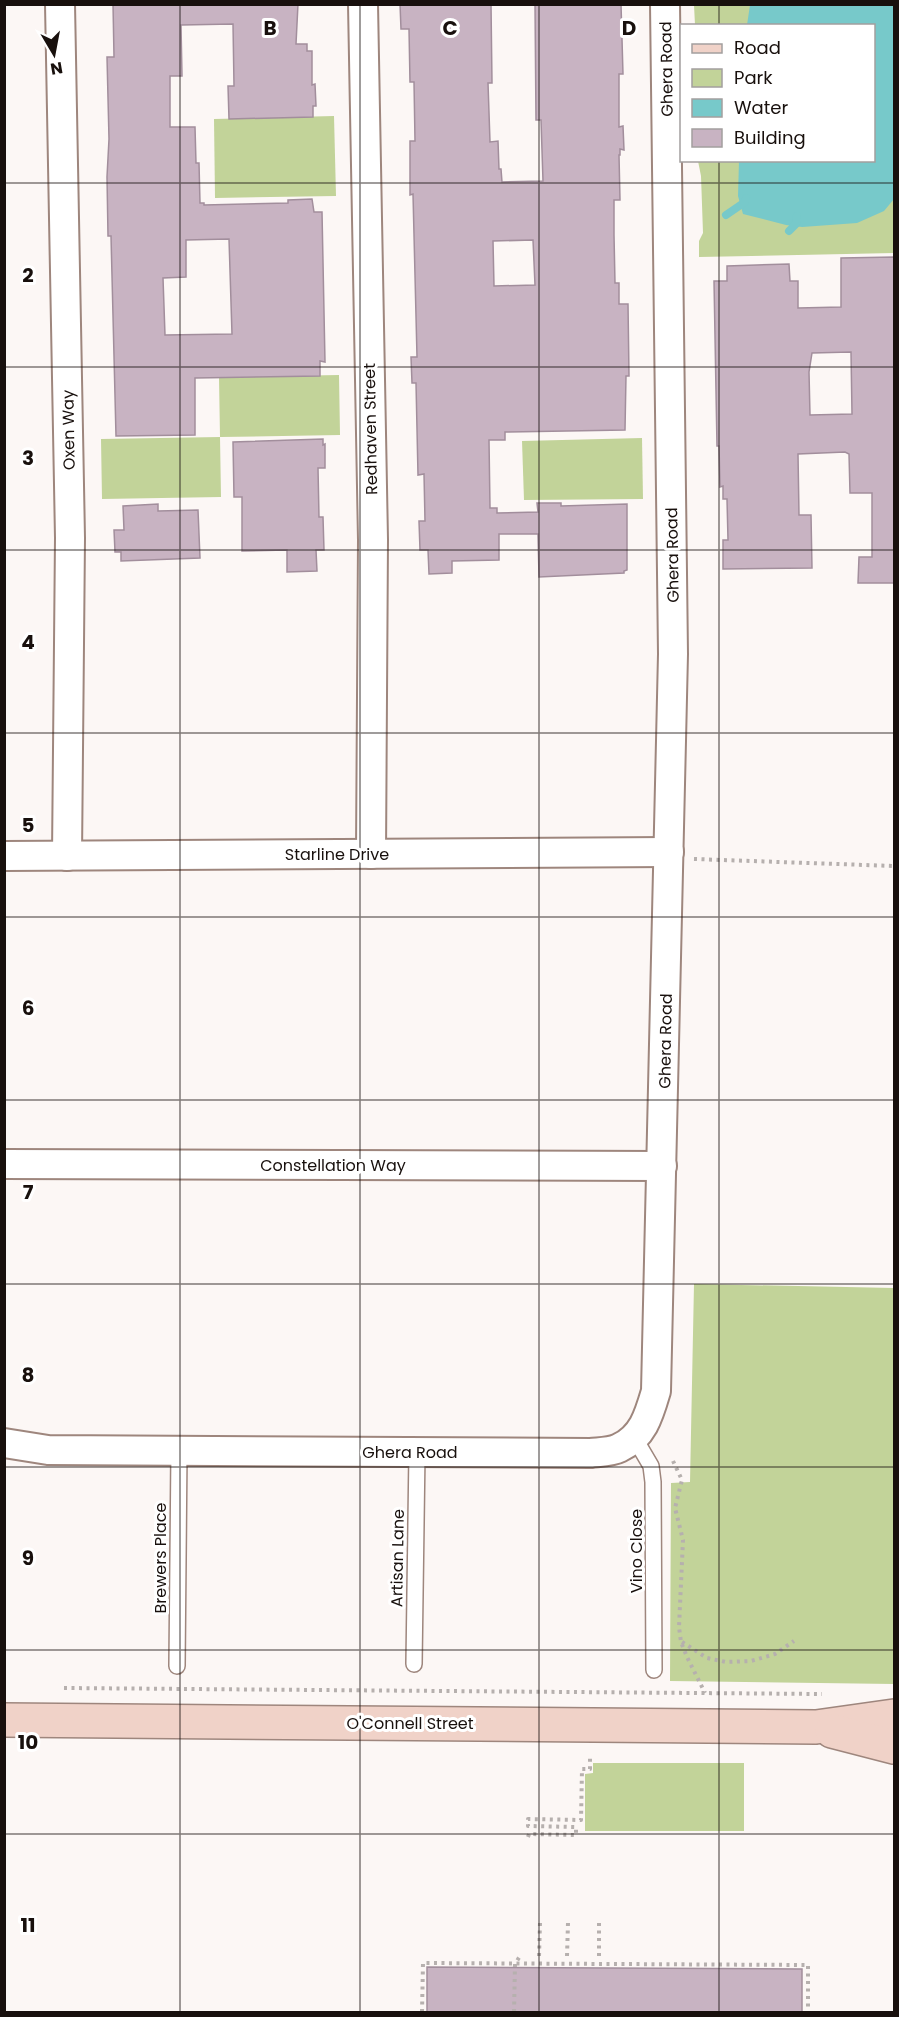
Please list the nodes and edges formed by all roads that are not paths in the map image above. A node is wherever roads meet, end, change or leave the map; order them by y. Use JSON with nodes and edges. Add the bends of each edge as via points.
{"nodes":[{"id":1,"x":60,"y":4,"type":"edge"},
{"id":2,"x":363,"y":4,"type":"edge"},
{"id":3,"x":665,"y":4,"type":"edge"},
{"id":4,"x":371,"y":854,"type":"junction"},
{"id":5,"x":681,"y":855,"type":"junction"},
{"id":6,"x":4,"y":856,"type":"edge"},
{"id":7,"x":67,"y":856,"type":"junction"},
{"id":8,"x":4,"y":1164,"type":"edge"},
{"id":9,"x":662,"y":1166,"type":"junction"},
{"id":10,"x":634,"y":1437,"type":"junction"},
{"id":11,"x":4,"y":1443,"type":"edge"},
{"id":12,"x":179,"y":1451,"type":"junction"},
{"id":13,"x":417,"y":1452,"type":"junction"},
{"id":14,"x":414,"y":1664,"type":"dead end"},
{"id":15,"x":177,"y":1666,"type":"dead end"},
{"id":16,"x":654,"y":1670,"type":"dead end"},
{"id":17,"x":894,"y":1716,"type":"edge"},
{"id":18,"x":4,"y":1720,"type":"edge"},
{"id":19,"x":816,"y":1727,"type":"junction"},
{"id":20,"x":894,"y":1747,"type":"edge"}],
"edges":[{"from":1,"to":7,"type":"street","name":"Oxen Way","via":[[70,538]]},
{"from":2,"to":4,"type":"street","name":"Redhaven Street","via":[[373,540]]},
{"from":3,"to":5,"type":"street","name":"Ghera Road","via":[[673,654]]},
{"from":4,"to":5,"type":"street","name":"Starline Drive"},
{"from":4,"to":7,"type":"street","name":"Starline Drive"},
{"from":5,"to":9,"type":"street","name":"Ghera Road"},
{"from":6,"to":7,"type":"street","name":"Starline Drive"},
{"from":8,"to":9,"type":"street","name":"Constellation Way"},
{"from":9,"to":10,"type":"street","name":"Ghera Road","via":[[656,1391],[648,1420]]},
{"from":10,"to":13,"type":"street","name":"Ghera Road","via":[[618,1449],[591,1453]]},
{"from":10,"to":16,"type":"lane","name":"Vino Close","via":[[651,1466],[653,1482]]},
{"from":11,"to":12,"type":"street","name":"Ghera Road","via":[[48,1450]]},
{"from":12,"to":13,"type":"street","name":"Ghera Road"},
{"from":12,"to":15,"type":"lane","name":"Brewers Place"},
{"from":13,"to":14,"type":"lane","name":"Artisan Lane"},
{"from":17,"to":19,"type":"street","name":"O'Connell Street"},
{"from":18,"to":19,"type":"street","name":"O'Connell Street"},
{"from":19,"to":20,"type":"street","name":"O'Connell Street"}]}
